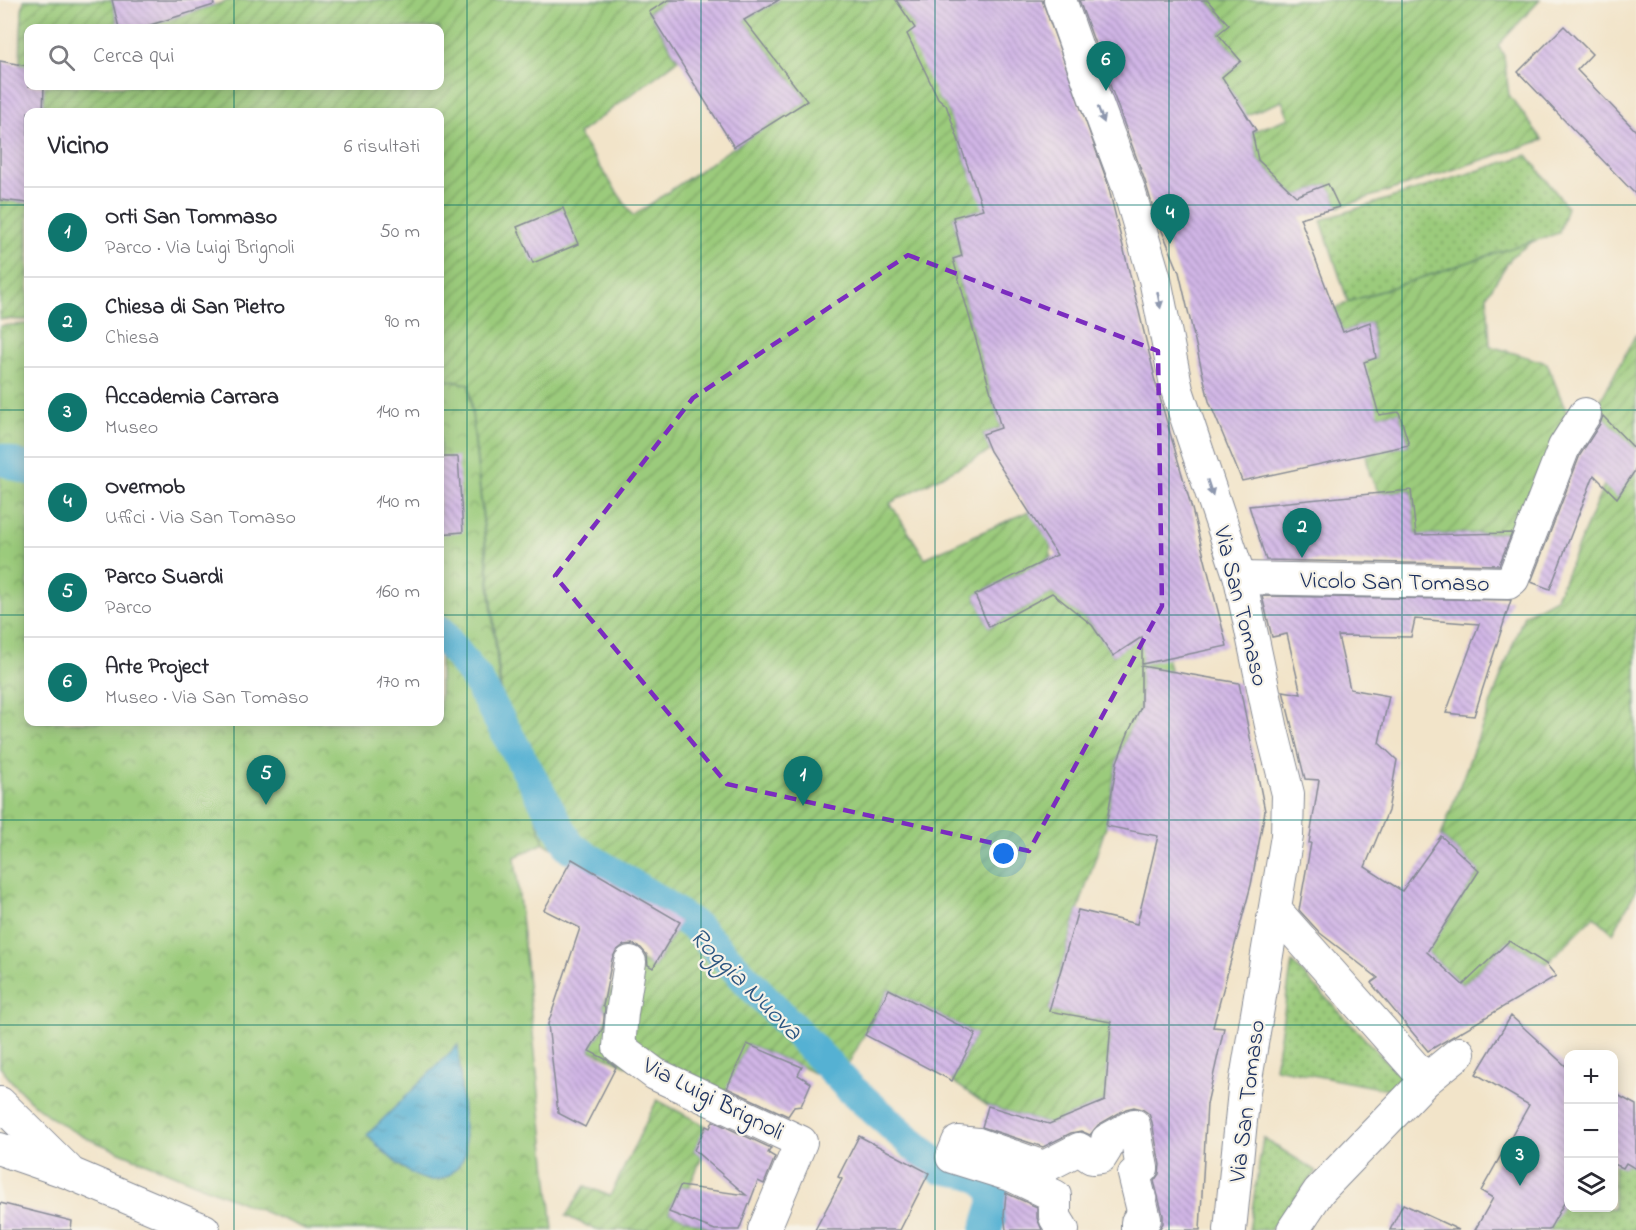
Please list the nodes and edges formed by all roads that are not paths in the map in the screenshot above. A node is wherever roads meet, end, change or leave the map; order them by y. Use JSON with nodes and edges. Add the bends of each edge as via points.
{"nodes":[{"id":1,"x":1060,"y":0,"type":"edge"},
{"id":2,"x":1585,"y":414,"type":"dead end"},
{"id":3,"x":1240,"y":578,"type":"junction"},
{"id":4,"x":1275,"y":910,"type":"junction"},
{"id":5,"x":630,"y":962,"type":"dead end"},
{"id":6,"x":1459,"y":1053,"type":"dead end"},
{"id":7,"x":1418,"y":1071,"type":"junction"},
{"id":8,"x":0,"y":1103,"type":"edge"},
{"id":9,"x":0,"y":1149,"type":"edge"},
{"id":10,"x":72,"y":1174,"type":"junction"},
{"id":11,"x":204,"y":1230,"type":"edge"},
{"id":12,"x":764,"y":1230,"type":"edge"},
{"id":13,"x":1063,"y":1230,"type":"edge"},
{"id":14,"x":1137,"y":1230,"type":"edge"},
{"id":15,"x":1230,"y":1230,"type":"edge"},
{"id":16,"x":1293,"y":1230,"type":"edge"}],
"edges":[{"from":1,"to":3,"type":"street","name":"Via San Tomaso","one_way":true,"via":[[1128,187],[1155,279],[1177,390]]},
{"from":2,"to":3,"type":"street","name":"Vicolo San Tomaso","via":[[1564,447],[1513,579],[1508,583]]},
{"from":3,"to":4,"type":"street","name":"Via San Tomaso","via":[[1288,794],[1287,836]]},
{"from":4,"to":7,"type":"street"},
{"from":4,"to":15,"type":"street","name":"Via San Tomaso","via":[[1244,1091]]},
{"from":5,"to":12,"type":"street","name":"Via Luigi Brignoli","via":[[619,1047],[655,1074],[801,1142]]},
{"from":6,"to":7,"type":"street"},
{"from":7,"to":16,"type":"street","via":[[1318,1191]]},
{"from":8,"to":10,"type":"street"},
{"from":9,"to":10,"type":"street"},
{"from":10,"to":11,"type":"street"},
{"from":13,"to":14,"type":"street","via":[[1055,1217],[1055,1196],[1014,1176],[952,1157],[958,1142],[978,1144],[1044,1167],[1079,1149],[1092,1158],[1101,1157],[1107,1140],[1134,1125],[1142,1168],[1134,1173],[1145,1219],[1137,1222]]}]}
